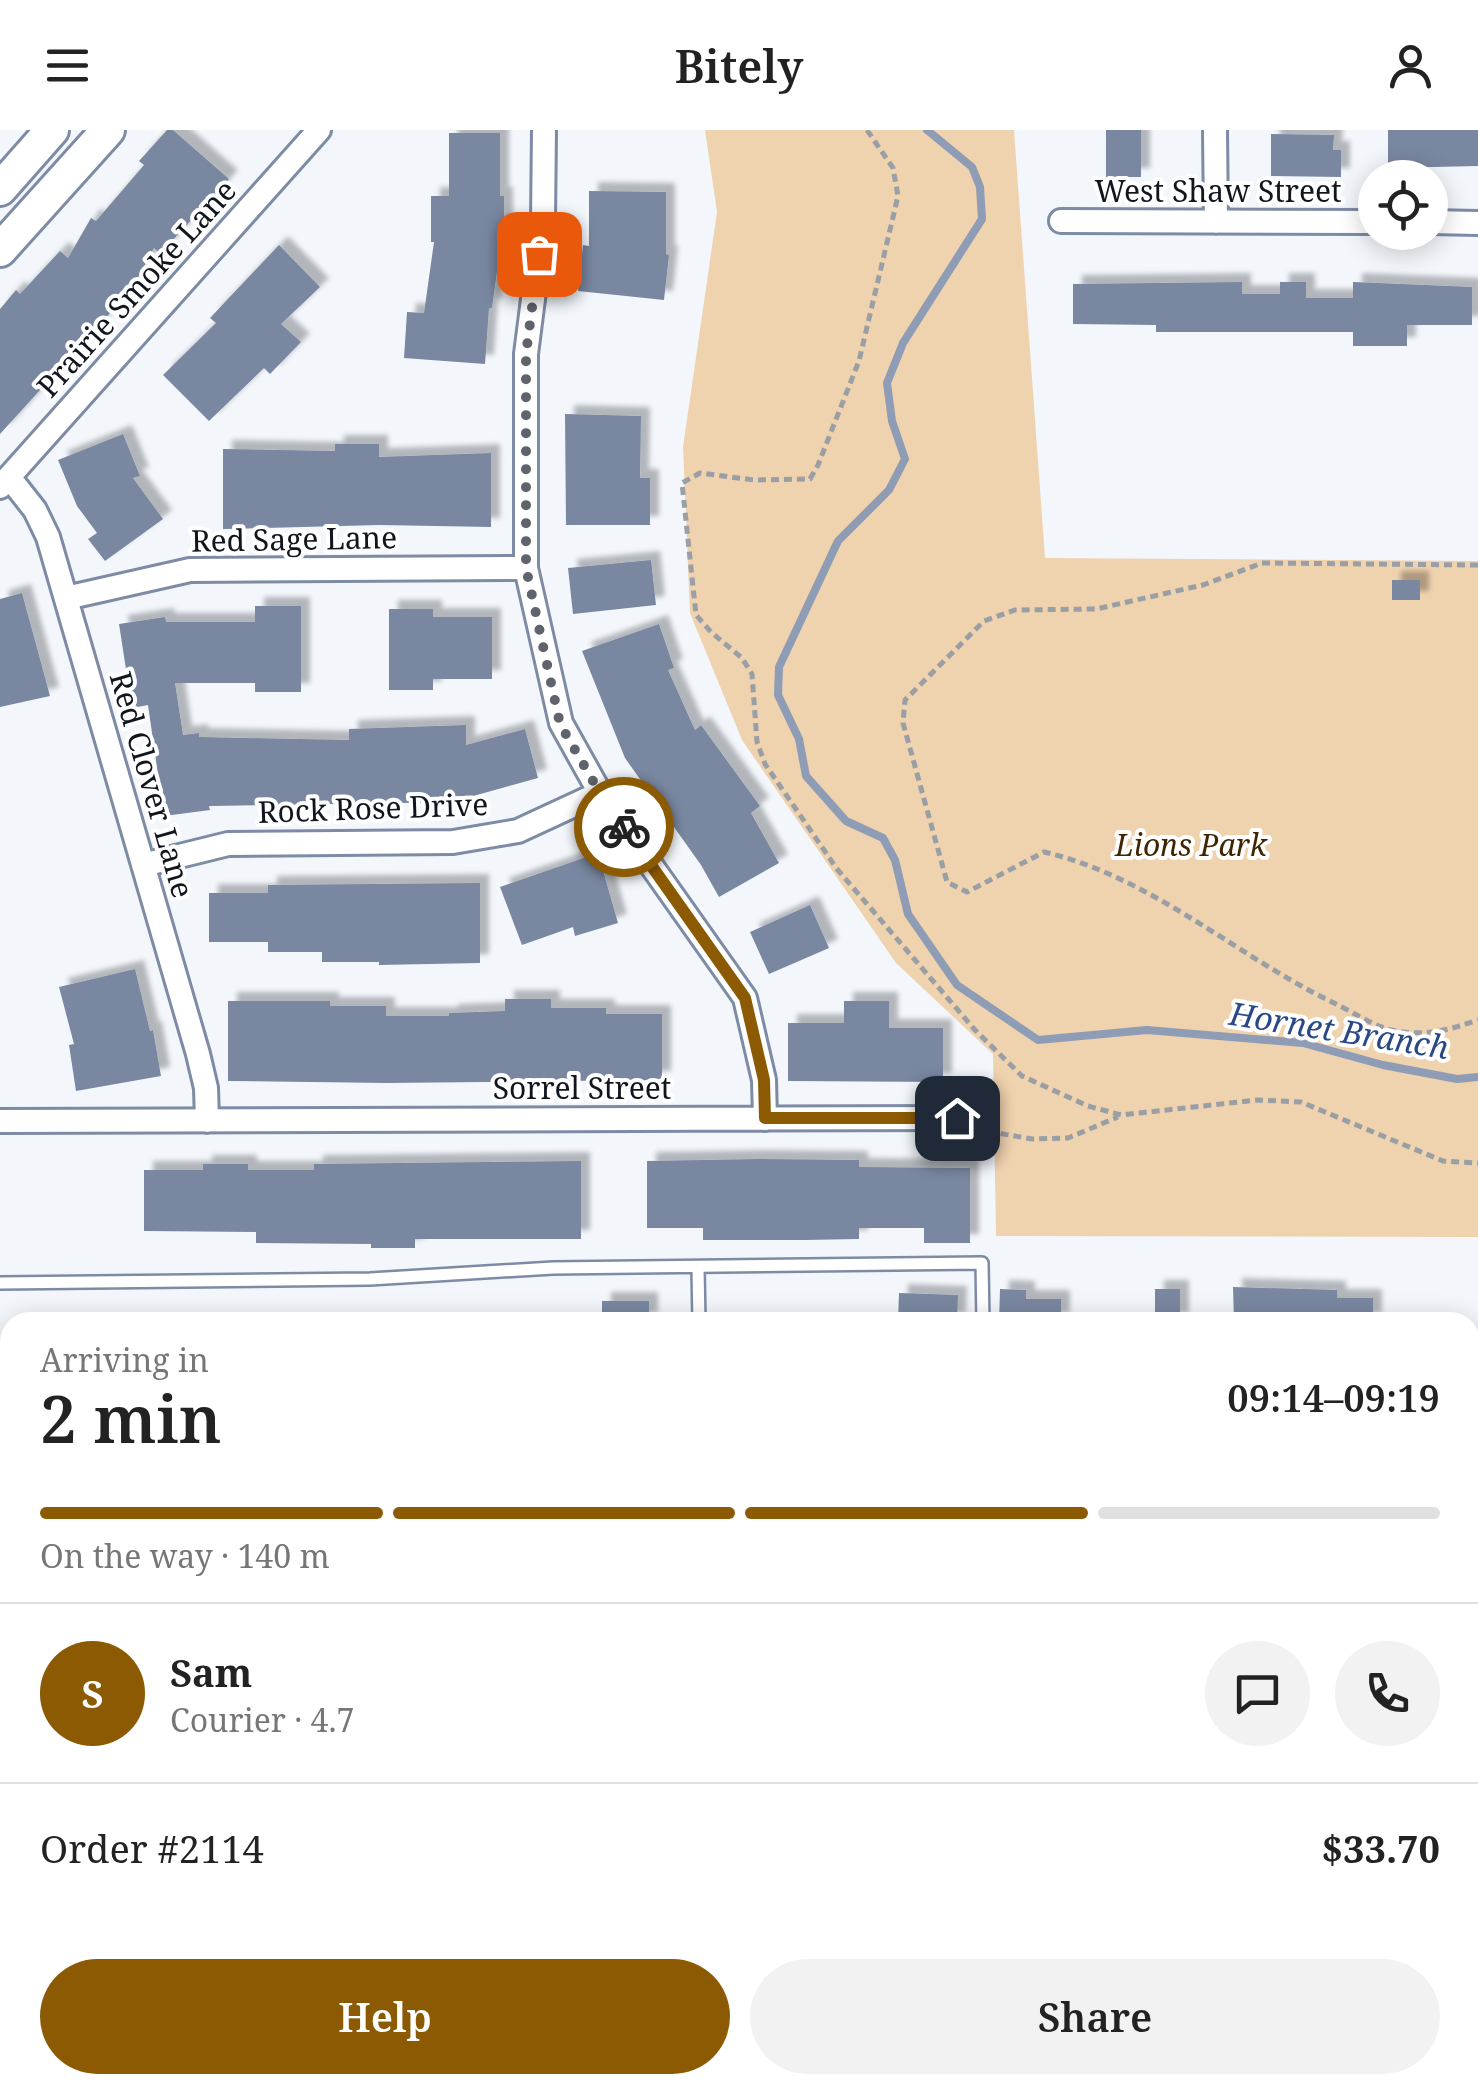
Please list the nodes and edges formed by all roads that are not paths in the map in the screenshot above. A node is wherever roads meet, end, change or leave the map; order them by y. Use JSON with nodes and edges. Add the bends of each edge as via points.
{"nodes":[{"id":1,"x":52,"y":130,"type":"edge"},
{"id":2,"x":108,"y":130,"type":"edge"},
{"id":3,"x":319,"y":130,"type":"edge"},
{"id":4,"x":544,"y":130,"type":"edge"},
{"id":5,"x":1215,"y":130,"type":"edge"},
{"id":6,"x":0,"y":189,"type":"edge"},
{"id":7,"x":1061,"y":221,"type":"dead end"},
{"id":8,"x":1216,"y":222,"type":"junction"},
{"id":9,"x":1358,"y":222,"type":"edge"},
{"id":10,"x":1448,"y":222,"type":"edge"},
{"id":11,"x":1478,"y":222,"type":"edge"},
{"id":12,"x":0,"y":250,"type":"edge"},
{"id":13,"x":5,"y":482,"type":"edge"},
{"id":14,"x":526,"y":568,"type":"junction"},
{"id":15,"x":66,"y":598,"type":"junction"},
{"id":16,"x":600,"y":793,"type":"junction"},
{"id":17,"x":143,"y":865,"type":"junction"},
{"id":18,"x":765,"y":1118,"type":"junction"},
{"id":19,"x":953,"y":1118,"type":"road end"},
{"id":20,"x":0,"y":1121,"type":"edge"},
{"id":21,"x":207,"y":1121,"type":"junction"},
{"id":22,"x":698,"y":1268,"type":"junction"},
{"id":23,"x":0,"y":1283,"type":"edge"},
{"id":24,"x":699,"y":1312,"type":"edge"},
{"id":25,"x":983,"y":1312,"type":"edge"}],
"edges":[{"from":1,"to":6,"type":"main road"},
{"from":2,"to":12,"type":"main road"},
{"from":3,"to":13,"type":"street","name":"Prairie Smoke Lane"},
{"from":4,"to":14,"type":"street","via":[[544,220],[526,354]]},
{"from":5,"to":8,"type":"street"},
{"from":7,"to":8,"type":"street","name":"West Shaw Street"},
{"from":8,"to":9,"type":"street","name":"West Shaw Street"},
{"from":10,"to":11,"type":"street"},
{"from":13,"to":15,"type":"street","name":"Red Clover Lane","via":[[36,510]]},
{"from":14,"to":15,"type":"street","name":"Red Sage Lane","via":[[190,570]]},
{"from":14,"to":16,"type":"street","via":[[560,724]]},
{"from":15,"to":17,"type":"street","name":"Red Clover Lane"},
{"from":16,"to":17,"type":"street","name":"Rock Rose Drive","via":[[488,838],[228,844]]},
{"from":16,"to":18,"type":"street","via":[[745,998],[764,1080]]},
{"from":17,"to":21,"type":"street","name":"Red Clover Lane","via":[[198,1054]]},
{"from":18,"to":19,"type":"street","name":"Sorrel Street"},
{"from":18,"to":21,"type":"street","name":"Sorrel Street"},
{"from":20,"to":21,"type":"street","name":"Sorrel Street"},
{"from":22,"to":23,"type":"lane"},
{"from":22,"to":24,"type":"lane"},
{"from":22,"to":25,"type":"lane","via":[[982,1263]]}]}
